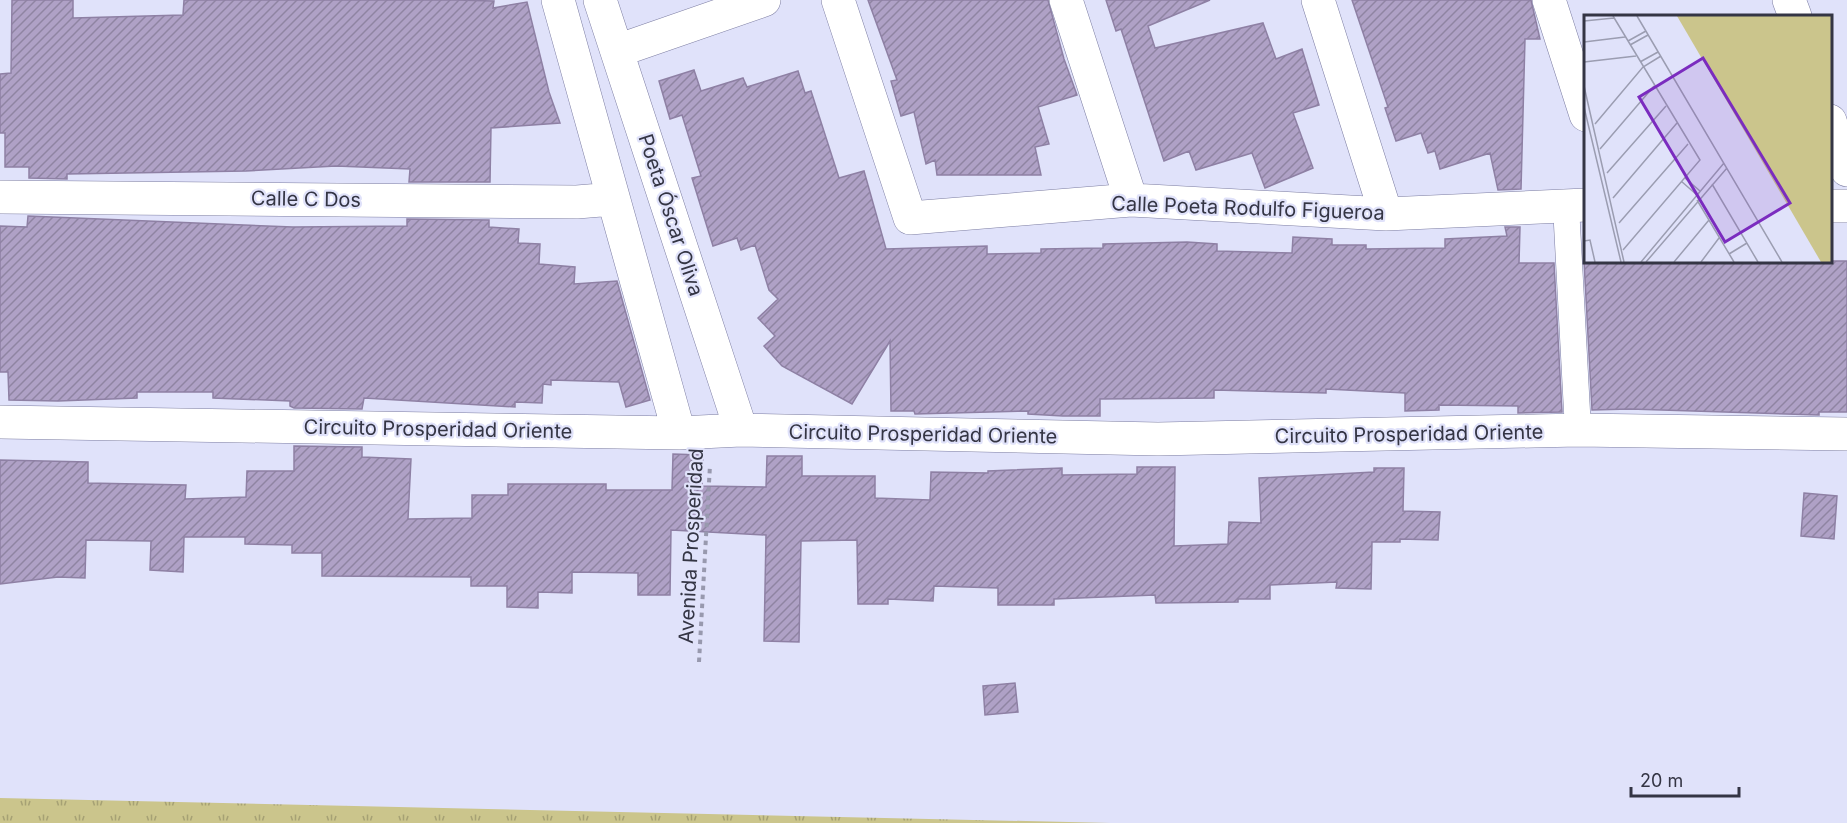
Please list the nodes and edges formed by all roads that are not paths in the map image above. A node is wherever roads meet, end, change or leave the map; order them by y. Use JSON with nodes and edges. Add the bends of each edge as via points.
{"nodes":[{"id":1,"x":558,"y":0,"type":"edge"},
{"id":2,"x":600,"y":0,"type":"edge"},
{"id":3,"x":764,"y":0,"type":"edge"},
{"id":4,"x":838,"y":0,"type":"edge"},
{"id":5,"x":1066,"y":0,"type":"edge"},
{"id":6,"x":1318,"y":0,"type":"edge"},
{"id":7,"x":1549,"y":0,"type":"edge"},
{"id":8,"x":1789,"y":0,"type":"edge"},
{"id":9,"x":1795,"y":15,"type":"edge"},
{"id":10,"x":617,"y":51,"type":"junction"},
{"id":11,"x":1584,"y":109,"type":"edge"},
{"id":12,"x":1832,"y":128,"type":"edge"},
{"id":13,"x":1847,"y":170,"type":"edge"},
{"id":14,"x":0,"y":197,"type":"edge"},
{"id":15,"x":613,"y":199,"type":"junction"},
{"id":16,"x":1131,"y":200,"type":"junction"},
{"id":17,"x":1576,"y":206,"type":"edge"},
{"id":18,"x":1386,"y":214,"type":"junction"},
{"id":19,"x":0,"y":422,"type":"edge"},
{"id":20,"x":727,"y":430,"type":"junction"},
{"id":21,"x":1578,"y":430,"type":"junction"},
{"id":22,"x":679,"y":433,"type":"junction"},
{"id":23,"x":1847,"y":434,"type":"edge"}],
"edges":[{"from":1,"to":15,"type":"street"},
{"from":2,"to":10,"type":"street","name":"Poeta Óscar Oliva"},
{"from":3,"to":10,"type":"street"},
{"from":4,"to":16,"type":"street","name":"Calle Poeta Rodulfo Figueroa","via":[[910,218]]},
{"from":5,"to":16,"type":"street"},
{"from":6,"to":18,"type":"street"},
{"from":7,"to":11,"type":"street"},
{"from":8,"to":9,"type":"street"},
{"from":10,"to":20,"type":"street","name":"Poeta Óscar Oliva"},
{"from":12,"to":13,"type":"street"},
{"from":14,"to":15,"type":"street","name":"Calle C Dos","via":[[577,202]]},
{"from":15,"to":22,"type":"street"},
{"from":16,"to":18,"type":"street","name":"Calle Poeta Rodulfo Figueroa"},
{"from":17,"to":18,"type":"street","name":"Calle Poeta Rodulfo Figueroa"},
{"from":17,"to":21,"type":"street"},
{"from":19,"to":22,"type":"street","name":"Circuito Prosperidad Oriente"},
{"from":20,"to":21,"type":"street","name":"Circuito Prosperidad Oriente","via":[[1158,440]]},
{"from":20,"to":22,"type":"street","name":"Circuito Prosperidad Oriente"},
{"from":21,"to":23,"type":"street","name":"Circuito Prosperidad Oriente"}]}
